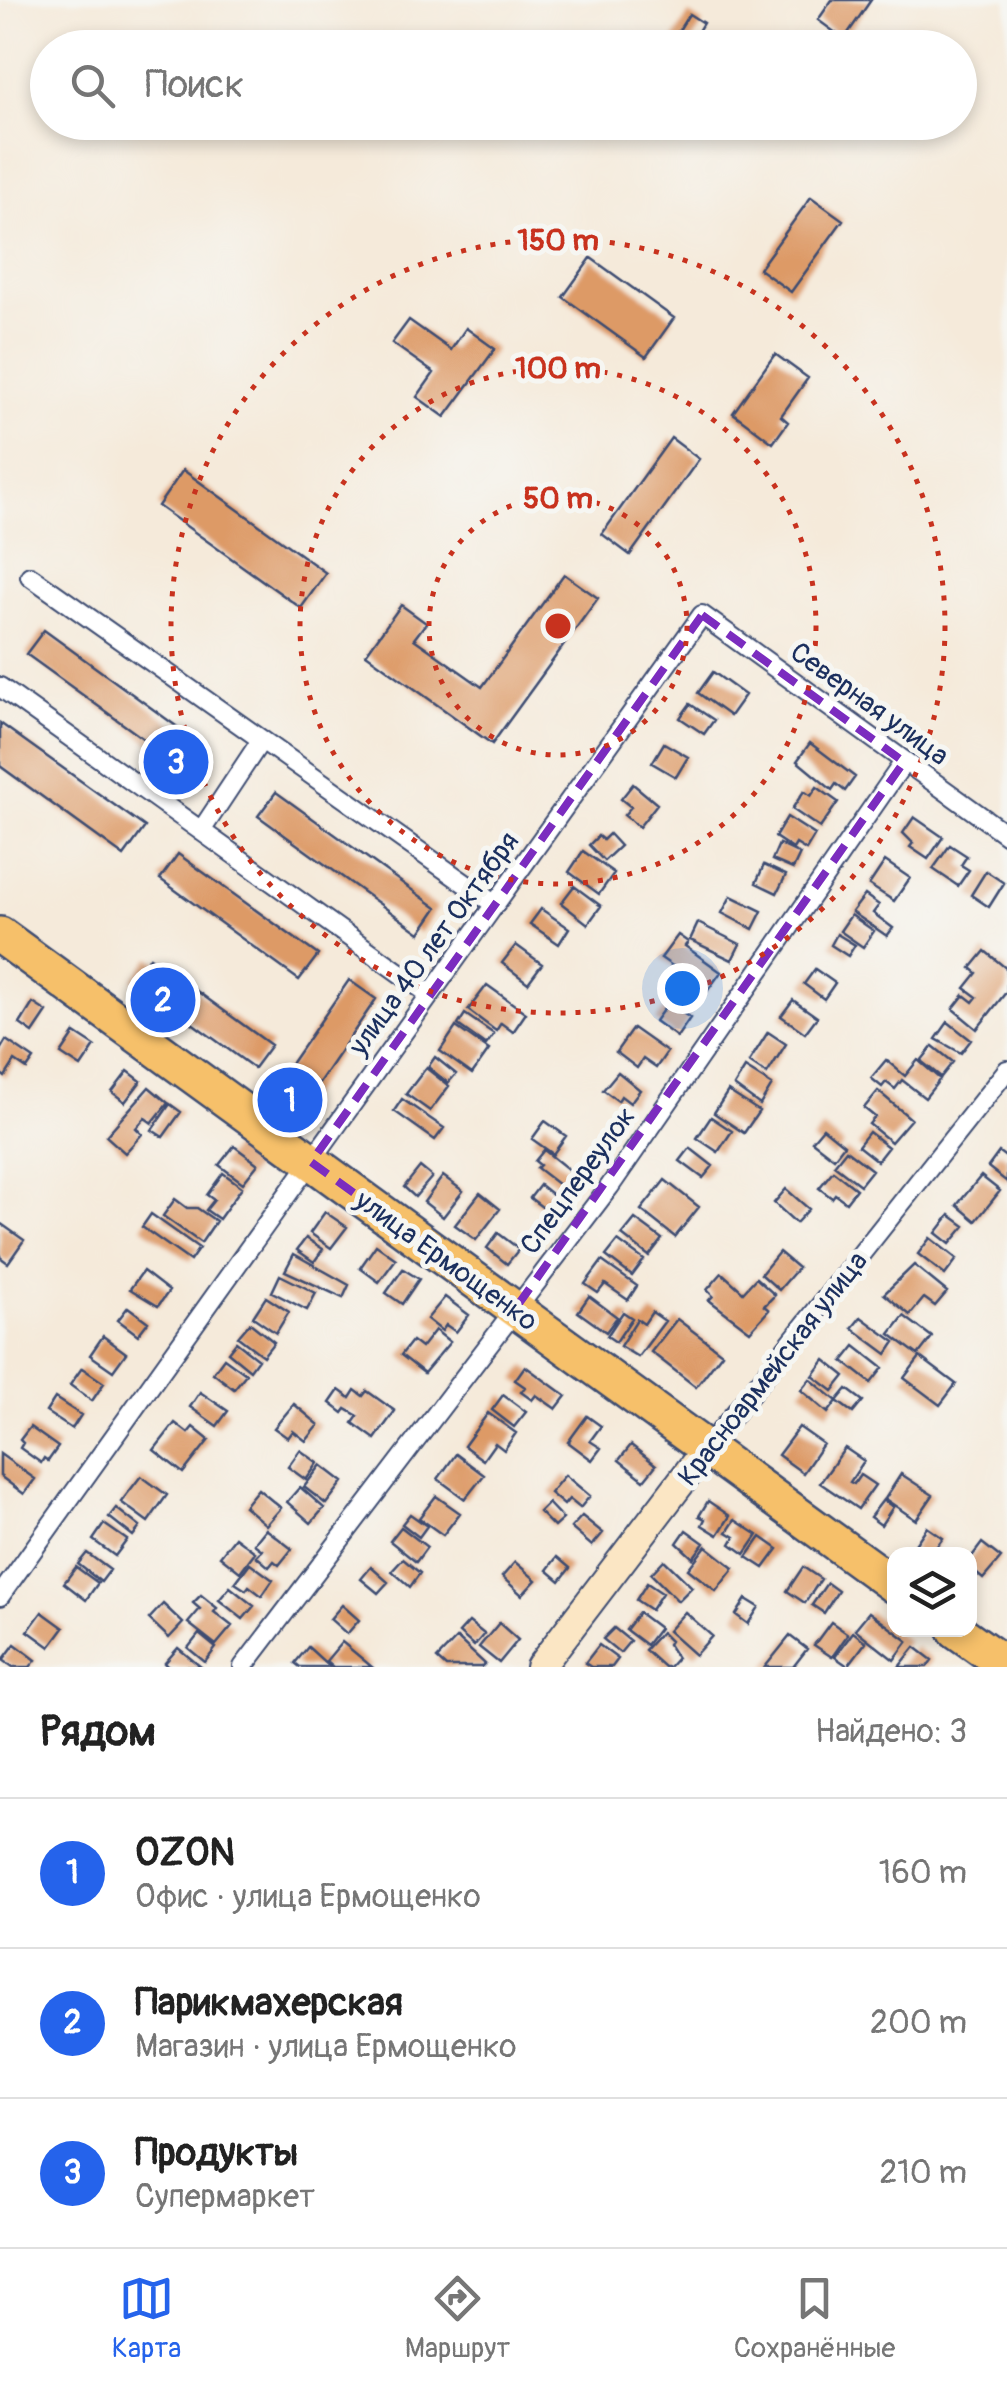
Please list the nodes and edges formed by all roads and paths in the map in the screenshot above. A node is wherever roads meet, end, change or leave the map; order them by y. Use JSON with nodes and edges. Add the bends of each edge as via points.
{"nodes":[{"id":1,"x":30,"y":576,"type":"dead end"},
{"id":2,"x":702,"y":615,"type":"joint"},
{"id":3,"x":0,"y":687,"type":"edge"},
{"id":4,"x":260,"y":742,"type":"junction"},
{"id":5,"x":904,"y":762,"type":"junction"},
{"id":6,"x":200,"y":831,"type":"junction"},
{"id":7,"x":1007,"y":836,"type":"edge"},
{"id":8,"x":494,"y":904,"type":"junction"},
{"id":9,"x":0,"y":935,"type":"edge"},
{"id":10,"x":429,"y":994,"type":"junction"},
{"id":11,"x":1007,"y":1070,"type":"edge"},
{"id":12,"x":311,"y":1162,"type":"junction"},
{"id":13,"x":515,"y":1309,"type":"junction"},
{"id":14,"x":707,"y":1448,"type":"junction"},
{"id":15,"x":887,"y":1579,"type":"edge"},
{"id":16,"x":0,"y":1596,"type":"edge"},
{"id":17,"x":966,"y":1637,"type":"edge"},
{"id":18,"x":1007,"y":1666,"type":"edge"},
{"id":19,"x":243,"y":1667,"type":"edge"},
{"id":20,"x":540,"y":1667,"type":"edge"}],
"edges":[{"from":1,"to":4,"type":"street"},
{"from":2,"to":5,"type":"street","name":"Северная улица"},
{"from":2,"to":8,"type":"street","name":"улица 40 лет Октября"},
{"from":3,"to":6,"type":"street"},
{"from":4,"to":6,"type":"street"},
{"from":4,"to":8,"type":"street"},
{"from":5,"to":7,"type":"street","name":"Северная улица"},
{"from":5,"to":13,"type":"street","name":"Спецпереулок","via":[[610,1186]]},
{"from":6,"to":10,"type":"street"},
{"from":8,"to":10,"type":"street","name":"улица 40 лет Октября"},
{"from":9,"to":12,"type":"highway","name":"улица Ермощенко"},
{"from":10,"to":12,"type":"street","name":"улица 40 лет Октября"},
{"from":11,"to":14,"type":"street","name":"Красноармейская улица"},
{"from":12,"to":13,"type":"highway","name":"улица Ермощенко"},
{"from":12,"to":16,"type":"street","name":"улица 40 лет Октября"},
{"from":13,"to":14,"type":"highway","name":"улица Ермощенко"},
{"from":13,"to":19,"type":"street","name":"Спецпереулок"},
{"from":14,"to":15,"type":"highway","name":"улица Ермощенко"},
{"from":14,"to":20,"type":"street","name":"Красноармейская улица"},
{"from":17,"to":18,"type":"highway"}]}
